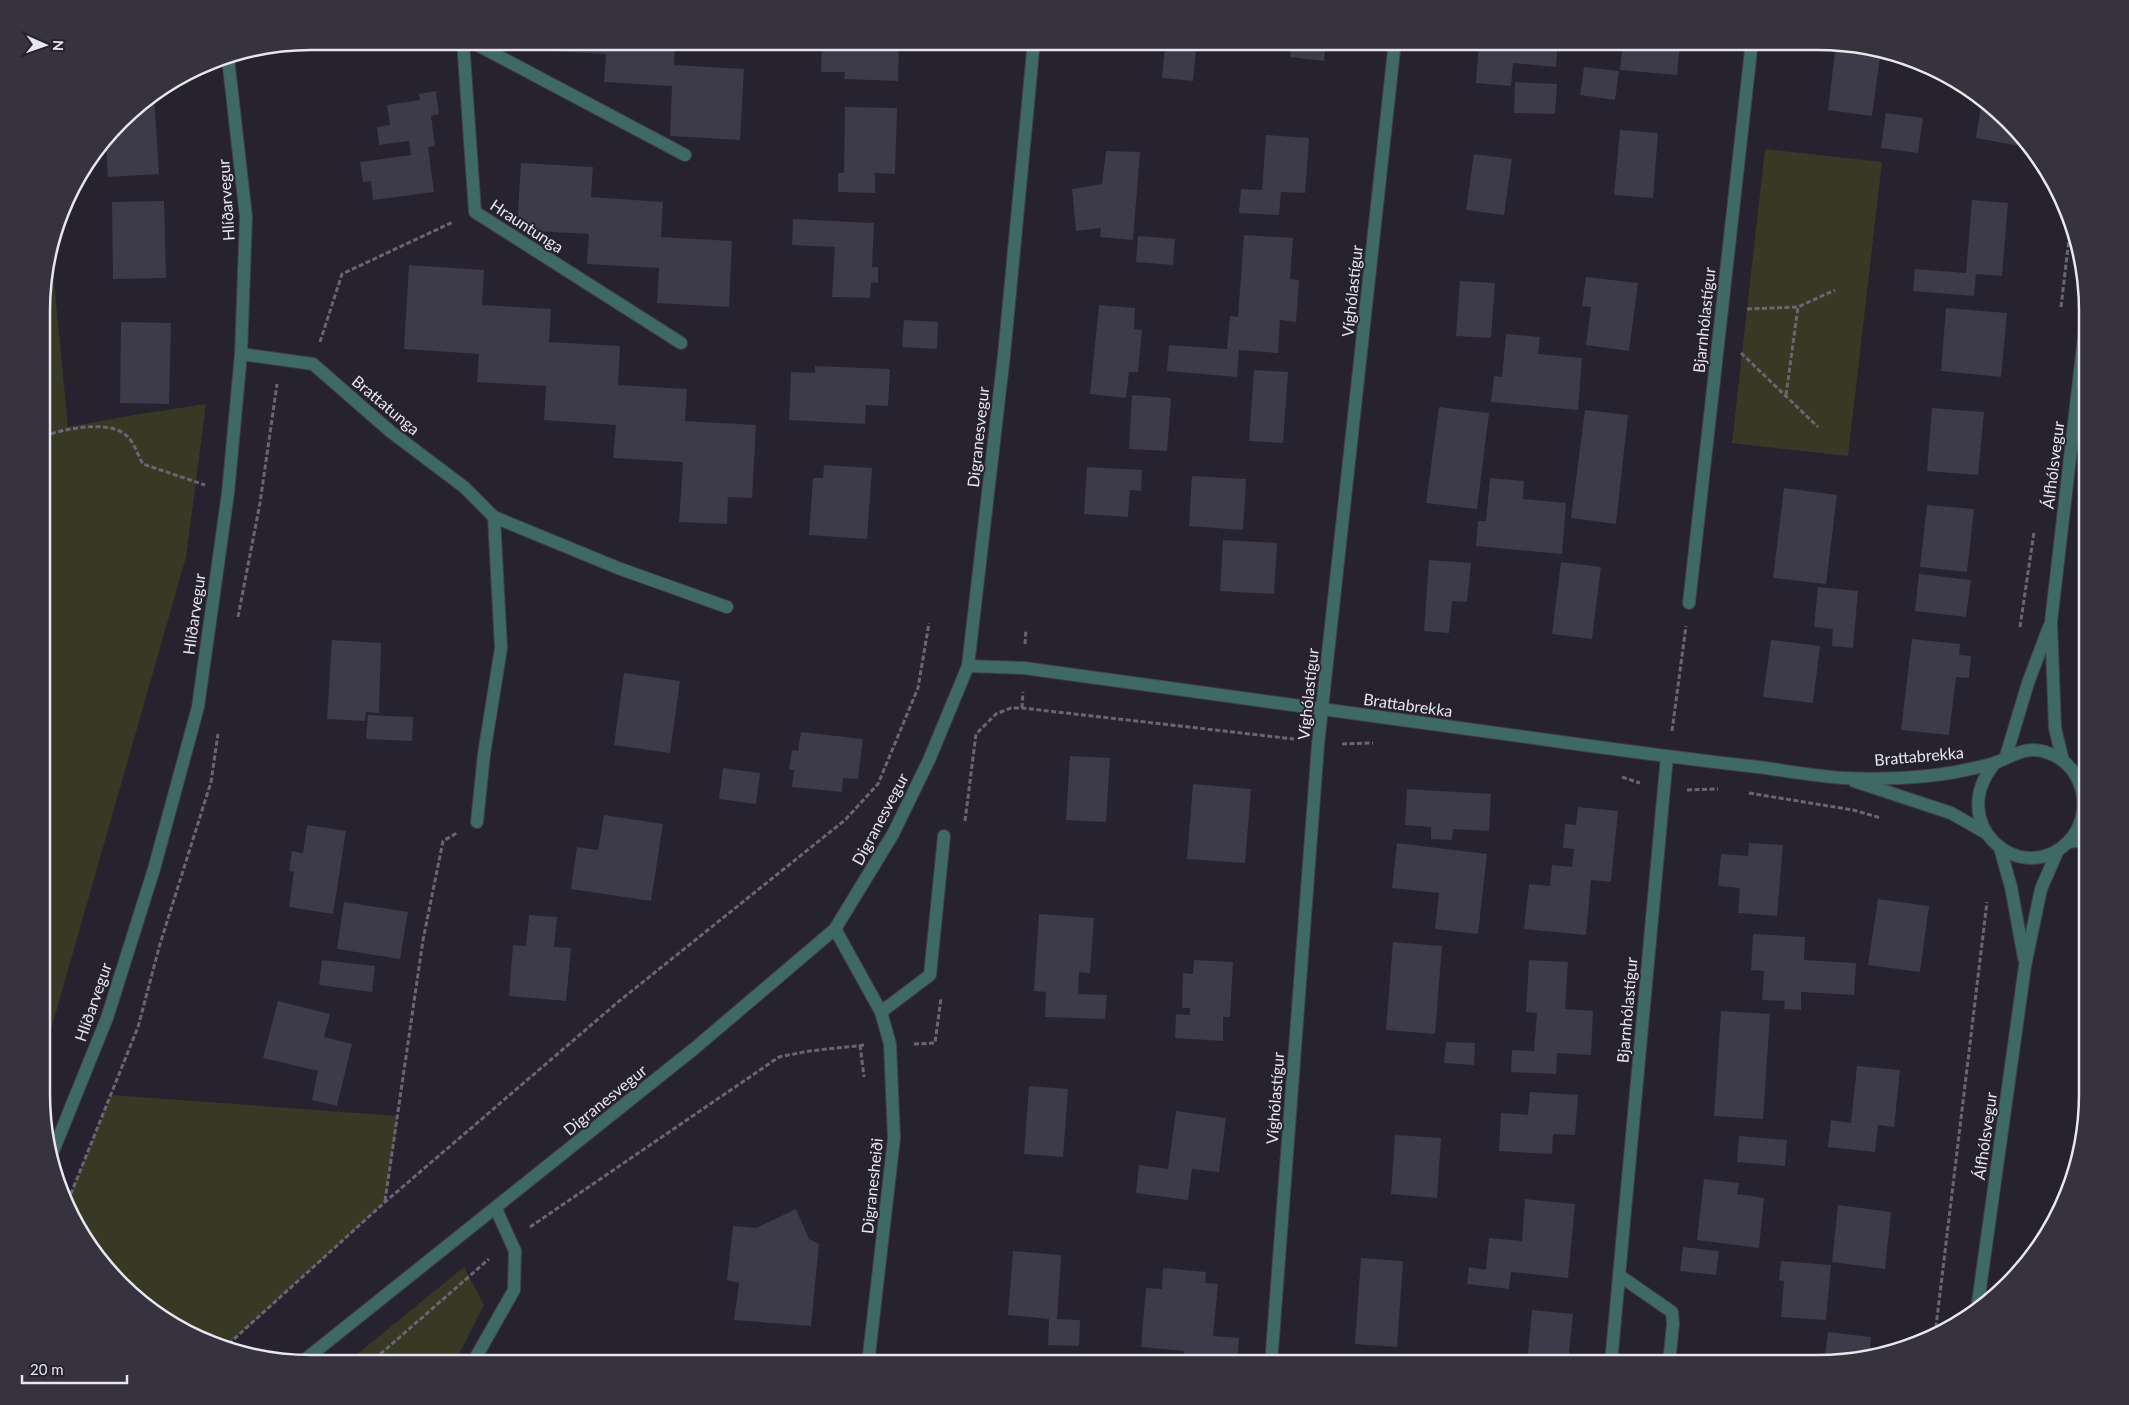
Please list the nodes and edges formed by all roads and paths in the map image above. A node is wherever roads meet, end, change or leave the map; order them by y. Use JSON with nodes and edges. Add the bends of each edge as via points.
{"nodes":[{"id":1,"x":464,"y":50,"type":"edge"},
{"id":2,"x":487,"y":50,"type":"edge"},
{"id":3,"x":1033,"y":50,"type":"edge"},
{"id":4,"x":1394,"y":50,"type":"edge"},
{"id":5,"x":1751,"y":50,"type":"edge"},
{"id":6,"x":229,"y":63,"type":"edge"},
{"id":7,"x":685,"y":155,"type":"dead end"},
{"id":8,"x":475,"y":212,"type":"junction"},
{"id":9,"x":2069,"y":239,"type":"edge"},
{"id":10,"x":1835,"y":290,"type":"dead end"},
{"id":11,"x":1798,"y":307,"type":"junction"},
{"id":12,"x":2060,"y":309,"type":"dead end"},
{"id":13,"x":1722,"y":310,"type":"junction"},
{"id":14,"x":1719,"y":331,"type":"junction"},
{"id":15,"x":681,"y":344,"type":"dead end"},
{"id":16,"x":241,"y":354,"type":"junction"},
{"id":17,"x":313,"y":364,"type":"junction"},
{"id":18,"x":2079,"y":380,"type":"edge"},
{"id":19,"x":1786,"y":396,"type":"junction"},
{"id":20,"x":1818,"y":427,"type":"dead end"},
{"id":21,"x":50,"y":434,"type":"edge"},
{"id":22,"x":205,"y":485,"type":"dead end"},
{"id":23,"x":494,"y":517,"type":"junction"},
{"id":24,"x":2035,"y":522,"type":"dead end"},
{"id":25,"x":1689,"y":603,"type":"joint"},
{"id":26,"x":727,"y":607,"type":"dead end"},
{"id":27,"x":2051,"y":622,"type":"junction"},
{"id":28,"x":929,"y":623,"type":"dead end"},
{"id":29,"x":2020,"y":629,"type":"dead end"},
{"id":30,"x":968,"y":666,"type":"junction"},
{"id":31,"x":1322,"y":710,"type":"junction"},
{"id":32,"x":1383,"y":743,"type":"dead end"},
{"id":33,"x":1318,"y":745,"type":"junction"},
{"id":34,"x":1666,"y":756,"type":"junction"},
{"id":35,"x":2001,"y":759,"type":"junction"},
{"id":36,"x":2063,"y":761,"type":"junction"},
{"id":37,"x":1620,"y":776,"type":"dead end"},
{"id":38,"x":1844,"y":778,"type":"junction"},
{"id":39,"x":2079,"y":779,"type":"edge"},
{"id":40,"x":1725,"y":789,"type":"dead end"},
{"id":41,"x":1662,"y":790,"type":"junction"},
{"id":42,"x":1745,"y":792,"type":"dead end"},
{"id":43,"x":1887,"y":820,"type":"dead end"},
{"id":44,"x":477,"y":822,"type":"joint"},
{"id":45,"x":2079,"y":827,"type":"edge"},
{"id":46,"x":963,"y":830,"type":"dead end"},
{"id":47,"x":1986,"y":833,"type":"junction"},
{"id":48,"x":944,"y":836,"type":"dead end"},
{"id":49,"x":2079,"y":842,"type":"edge"},
{"id":50,"x":2063,"y":846,"type":"junction"},
{"id":51,"x":2000,"y":848,"type":"junction"},
{"id":52,"x":1988,"y":895,"type":"dead end"},
{"id":53,"x":834,"y":929,"type":"junction"},
{"id":54,"x":2025,"y":966,"type":"junction"},
{"id":55,"x":941,"y":995,"type":"dead end"},
{"id":56,"x":881,"y":1012,"type":"junction"},
{"id":57,"x":890,"y":1044,"type":"junction"},
{"id":58,"x":55,"y":1146,"type":"edge"},
{"id":59,"x":385,"y":1202,"type":"junction"},
{"id":60,"x":496,"y":1209,"type":"junction"},
{"id":61,"x":511,"y":1240,"type":"junction"},
{"id":62,"x":1620,"y":1272,"type":"junction"},
{"id":63,"x":1978,"y":1300,"type":"edge"},
{"id":64,"x":1936,"y":1326,"type":"edge"},
{"id":65,"x":231,"y":1342,"type":"edge"},
{"id":66,"x":1272,"y":1351,"type":"dead end"},
{"id":67,"x":311,"y":1355,"type":"edge"},
{"id":68,"x":379,"y":1355,"type":"edge"},
{"id":69,"x":477,"y":1355,"type":"edge"},
{"id":70,"x":869,"y":1355,"type":"edge"},
{"id":71,"x":1612,"y":1355,"type":"edge"},
{"id":72,"x":1670,"y":1355,"type":"edge"}],
"edges":[{"from":1,"to":8,"type":"street","name":"Hrauntunga"},
{"from":2,"to":7,"type":"street"},
{"from":3,"to":30,"type":"street","name":"Digranesvegur","via":[[1004,355]]},
{"from":4,"to":31,"type":"street","name":"Víghólastígur"},
{"from":5,"to":13,"type":"street","name":"Bjarnhólastígur"},
{"from":6,"to":16,"type":"street","name":"Hlíðarvegur","via":[[246,217]]},
{"from":8,"to":15,"type":"street","name":"Hrauntunga"},
{"from":8,"to":17,"type":"path","via":[[342,274]]},
{"from":9,"to":12,"type":"path"},
{"from":10,"to":11,"type":"path"},
{"from":11,"to":13,"type":"path"},
{"from":11,"to":19,"type":"path"},
{"from":13,"to":14,"type":"street","name":"Bjarnhólastígur"},
{"from":14,"to":19,"type":"path"},
{"from":14,"to":25,"type":"street","name":"Bjarnhólastígur"},
{"from":16,"to":17,"type":"street"},
{"from":16,"to":58,"type":"street","name":"Hlíðarvegur","via":[[228,493],[198,707],[154,869],[106,1018]]},
{"from":17,"to":23,"type":"street","name":"Brattatunga","via":[[391,432],[464,487]]},
{"from":18,"to":27,"type":"street","name":"Álfhólsvegur"},
{"from":19,"to":20,"type":"path"},
{"from":21,"to":22,"type":"path","via":[[68,428],[110,428],[127,436],[143,464]]},
{"from":23,"to":26,"type":"street","name":"Brattatunga","via":[[618,568]]},
{"from":23,"to":44,"type":"street","via":[[501,648]]},
{"from":24,"to":29,"type":"path"},
{"from":25,"to":34,"type":"path"},
{"from":27,"to":35,"type":"street","name":"Álfhólsvegur"},
{"from":27,"to":36,"type":"street","name":"Álfhólsvegur","via":[[2055,728]]},
{"from":28,"to":59,"type":"path","via":[[918,688],[878,784],[845,820],[618,1002]]},
{"from":30,"to":31,"type":"street","name":"Brattabrekka","via":[[1024,668]]},
{"from":30,"to":53,"type":"street","name":"Digranesvegur","via":[[929,760],[893,834]]},
{"from":31,"to":33,"type":"street","name":"Víghólastígur"},
{"from":31,"to":34,"type":"street","name":"Brattabrekka"},
{"from":32,"to":33,"type":"path"},
{"from":33,"to":46,"type":"path","via":[[1295,739],[1011,708],[996,714],[976,734]]},
{"from":33,"to":66,"type":"street","name":"Víghólastígur"},
{"from":34,"to":38,"type":"street","name":"Brattabrekka"},
{"from":34,"to":41,"type":"street","name":"Bjarnhólastígur"},
{"from":35,"to":36,"type":"street","via":[[2020,751],[2035,750],[2050,753]]},
{"from":35,"to":38,"type":"street","name":"Brattabrekka","via":[[1954,772]]},
{"from":35,"to":47,"type":"street","via":[[1986,774],[1979,788],[1979,819]]},
{"from":36,"to":39,"type":"street"},
{"from":37,"to":41,"type":"path"},
{"from":38,"to":47,"type":"street","name":"Brattabrekka","via":[[1951,813]]},
{"from":40,"to":41,"type":"path"},
{"from":41,"to":62,"type":"street","name":"Bjarnhólastígur"},
{"from":42,"to":43,"type":"path","via":[[1853,810]]},
{"from":44,"to":59,"type":"path","via":[[443,841],[424,940]]},
{"from":45,"to":50,"type":"street"},
{"from":47,"to":51,"type":"street"},
{"from":48,"to":56,"type":"street","via":[[930,975]]},
{"from":49,"to":50,"type":"street"},
{"from":50,"to":51,"type":"street","via":[[2043,856],[2029,857]]},
{"from":50,"to":54,"type":"street","name":"Álfhólsvegur","via":[[2041,889]]},
{"from":51,"to":54,"type":"street","name":"Álfhólsvegur","via":[[2011,887]]},
{"from":52,"to":64,"type":"path"},
{"from":53,"to":56,"type":"street","name":"Digranesheiði"},
{"from":53,"to":60,"type":"street","name":"Digranesvegur","via":[[695,1048]]},
{"from":54,"to":63,"type":"street","name":"Álfhólsvegur"},
{"from":55,"to":57,"type":"path","via":[[934,1043]]},
{"from":56,"to":57,"type":"street","name":"Digranesheiði"},
{"from":57,"to":61,"type":"path","via":[[779,1057]]},
{"from":57,"to":70,"type":"street","name":"Digranesheiði","via":[[894,1138]]},
{"from":59,"to":65,"type":"path"},
{"from":60,"to":61,"type":"street"},
{"from":60,"to":67,"type":"street","name":"Digranesvegur"},
{"from":61,"to":68,"type":"path"},
{"from":61,"to":69,"type":"street","via":[[515,1251],[514,1290]]},
{"from":62,"to":71,"type":"street","name":"Bjarnhólastígur"},
{"from":62,"to":72,"type":"street","via":[[1672,1312]]}]}
